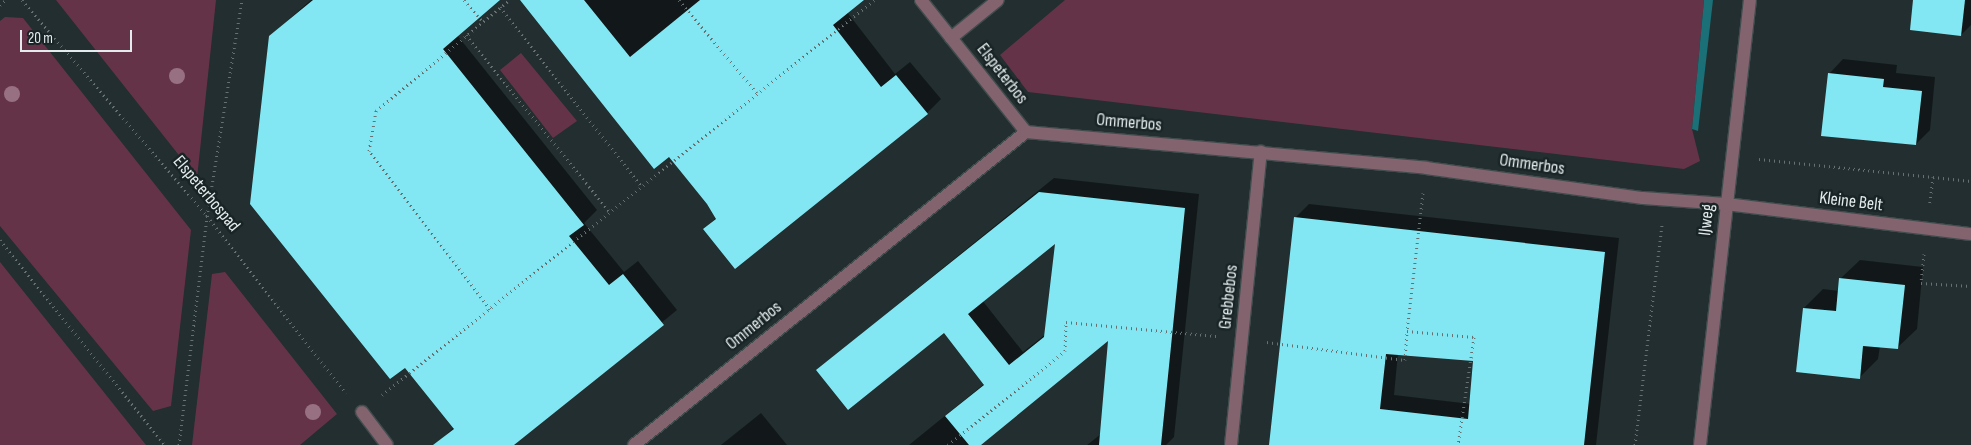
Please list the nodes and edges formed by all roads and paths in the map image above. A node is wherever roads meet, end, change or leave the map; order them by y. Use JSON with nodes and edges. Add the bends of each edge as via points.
{"nodes":[{"id":1,"x":6,"y":0,"type":"edge"},
{"id":2,"x":22,"y":0,"type":"edge"},
{"id":3,"x":242,"y":0,"type":"edge"},
{"id":4,"x":464,"y":0,"type":"edge"},
{"id":5,"x":510,"y":0,"type":"edge"},
{"id":6,"x":679,"y":0,"type":"edge"},
{"id":7,"x":874,"y":0,"type":"edge"},
{"id":8,"x":921,"y":0,"type":"edge"},
{"id":9,"x":998,"y":0,"type":"edge"},
{"id":10,"x":1750,"y":0,"type":"edge"},
{"id":11,"x":0,"y":5,"type":"edge"},
{"id":12,"x":500,"y":7,"type":"junction"},
{"id":13,"x":482,"y":21,"type":"junction"},
{"id":14,"x":466,"y":35,"type":"junction"},
{"id":15,"x":951,"y":38,"type":"junction"},
{"id":16,"x":757,"y":93,"type":"junction"},
{"id":17,"x":1026,"y":132,"type":"junction"},
{"id":18,"x":1261,"y":152,"type":"junction"},
{"id":19,"x":1426,"y":168,"type":"junction"},
{"id":20,"x":1933,"y":177,"type":"dead end"},
{"id":21,"x":1971,"y":181,"type":"edge"},
{"id":22,"x":642,"y":186,"type":"junction"},
{"id":23,"x":1665,"y":200,"type":"junction"},
{"id":24,"x":1726,"y":204,"type":"junction"},
{"id":25,"x":610,"y":212,"type":"junction"},
{"id":26,"x":207,"y":216,"type":"junction"},
{"id":27,"x":1971,"y":234,"type":"edge"},
{"id":28,"x":0,"y":240,"type":"edge"},
{"id":29,"x":490,"y":308,"type":"junction"},
{"id":30,"x":1407,"y":330,"type":"junction"},
{"id":31,"x":1242,"y":339,"type":"junction"},
{"id":32,"x":362,"y":412,"type":"junction"},
{"id":33,"x":165,"y":445,"type":"edge"},
{"id":34,"x":179,"y":445,"type":"edge"},
{"id":35,"x":387,"y":445,"type":"edge"},
{"id":36,"x":634,"y":445,"type":"edge"},
{"id":37,"x":948,"y":445,"type":"edge"},
{"id":38,"x":1231,"y":445,"type":"edge"},
{"id":39,"x":1458,"y":445,"type":"edge"},
{"id":40,"x":1635,"y":445,"type":"edge"},
{"id":41,"x":1700,"y":445,"type":"edge"}],
"edges":[{"from":1,"to":11,"type":"path"},
{"from":2,"to":26,"type":"path","name":"Elspeterbospad"},
{"from":3,"to":26,"type":"path"},
{"from":4,"to":13,"type":"path"},
{"from":5,"to":12,"type":"path"},
{"from":6,"to":16,"type":"path"},
{"from":7,"to":16,"type":"path"},
{"from":8,"to":15,"type":"street","name":"Elspeterbos"},
{"from":9,"to":15,"type":"street","name":"Elspeterbos"},
{"from":10,"to":24,"type":"street","name":"IJweg"},
{"from":12,"to":13,"type":"path"},
{"from":12,"to":22,"type":"path"},
{"from":13,"to":14,"type":"path"},
{"from":14,"to":25,"type":"path"},
{"from":14,"to":29,"type":"path","via":[[376,111],[369,151]]},
{"from":15,"to":17,"type":"street","name":"Elspeterbos"},
{"from":16,"to":22,"type":"path"},
{"from":17,"to":18,"type":"street","name":"Ommerbos"},
{"from":17,"to":36,"type":"street","name":"Ommerbos"},
{"from":18,"to":19,"type":"street","name":"Ommerbos"},
{"from":18,"to":31,"type":"street","name":"Grebbebos"},
{"from":19,"to":23,"type":"street","name":"Ommerbos"},
{"from":19,"to":30,"type":"path"},
{"from":20,"to":21,"type":"path"},
{"from":22,"to":25,"type":"path"},
{"from":23,"to":24,"type":"street","name":"Ommerbos"},
{"from":23,"to":40,"type":"path"},
{"from":24,"to":27,"type":"street","name":"Kleine Belt"},
{"from":24,"to":41,"type":"street","name":"IJweg"},
{"from":25,"to":29,"type":"path"},
{"from":26,"to":32,"type":"path","name":"Elspeterbospad"},
{"from":26,"to":34,"type":"path"},
{"from":28,"to":33,"type":"path"},
{"from":29,"to":32,"type":"path"},
{"from":30,"to":31,"type":"path","via":[[1405,360]]},
{"from":30,"to":39,"type":"path","via":[[1474,337]]},
{"from":31,"to":37,"type":"path","via":[[1066,322],[1065,351]]},
{"from":31,"to":38,"type":"street","name":"Grebbebos"},
{"from":32,"to":35,"type":"street"}]}
